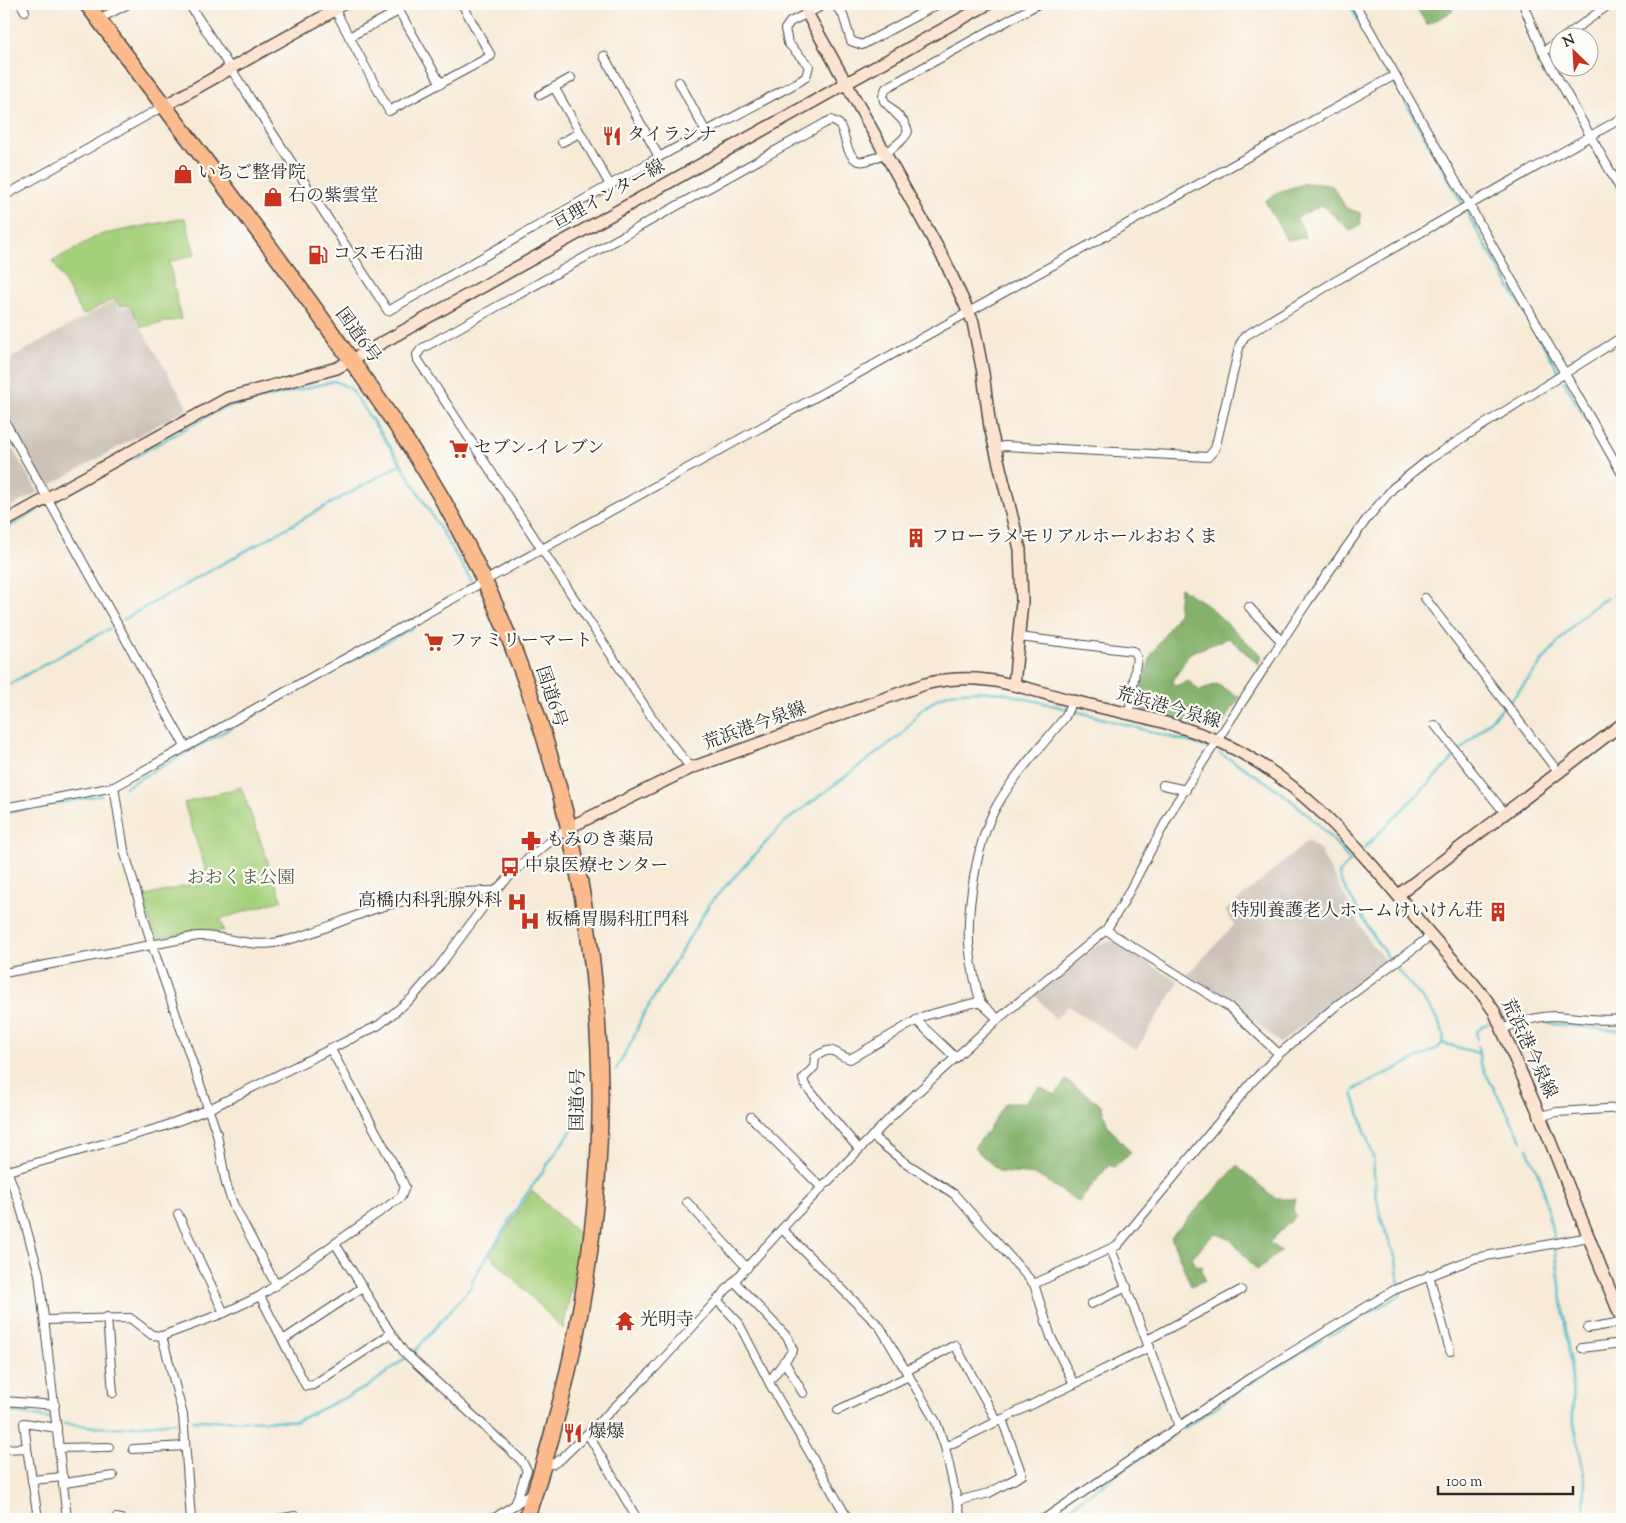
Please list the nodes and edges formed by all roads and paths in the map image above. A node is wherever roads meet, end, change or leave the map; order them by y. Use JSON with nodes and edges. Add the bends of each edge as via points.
{"nodes":[{"id":1,"x":87,"y":4,"type":"edge"},
{"id":2,"x":128,"y":4,"type":"edge"},
{"id":3,"x":189,"y":4,"type":"edge"},
{"id":4,"x":347,"y":4,"type":"edge"},
{"id":5,"x":462,"y":4,"type":"edge"},
{"id":6,"x":826,"y":4,"type":"edge"},
{"id":7,"x":834,"y":4,"type":"edge"},
{"id":8,"x":938,"y":4,"type":"edge"},
{"id":9,"x":988,"y":4,"type":"edge"},
{"id":10,"x":1038,"y":4,"type":"edge"},
{"id":11,"x":1355,"y":4,"type":"edge"},
{"id":12,"x":1523,"y":4,"type":"edge"},
{"id":13,"x":1610,"y":4,"type":"edge"},
{"id":14,"x":805,"y":8,"type":"edge"},
{"id":15,"x":335,"y":10,"type":"junction"},
{"id":16,"x":98,"y":19,"type":"junction"},
{"id":17,"x":1577,"y":28,"type":"edge"},
{"id":18,"x":349,"y":38,"type":"junction"},
{"id":19,"x":1548,"y":48,"type":"edge"},
{"id":20,"x":1543,"y":52,"type":"junction"},
{"id":21,"x":604,"y":56,"type":"dead end"},
{"id":22,"x":232,"y":68,"type":"junction"},
{"id":23,"x":1395,"y":74,"type":"junction"},
{"id":24,"x":571,"y":78,"type":"dead end"},
{"id":25,"x":679,"y":82,"type":"dead end"},
{"id":26,"x":441,"y":84,"type":"junction"},
{"id":27,"x":846,"y":84,"type":"junction"},
{"id":28,"x":554,"y":87,"type":"junction"},
{"id":29,"x":540,"y":95,"type":"dead end"},
{"id":30,"x":164,"y":106,"type":"junction"},
{"id":31,"x":1622,"y":118,"type":"edge"},
{"id":32,"x":706,"y":132,"type":"junction"},
{"id":33,"x":580,"y":133,"type":"junction"},
{"id":34,"x":1590,"y":137,"type":"junction"},
{"id":35,"x":562,"y":142,"type":"dead end"},
{"id":36,"x":884,"y":152,"type":"junction"},
{"id":37,"x":659,"y":157,"type":"junction"},
{"id":38,"x":610,"y":186,"type":"junction"},
{"id":39,"x":1622,"y":192,"type":"edge"},
{"id":40,"x":4,"y":196,"type":"edge"},
{"id":41,"x":1470,"y":205,"type":"junction"},
{"id":42,"x":969,"y":311,"type":"junction"},
{"id":43,"x":1622,"y":337,"type":"edge"},
{"id":44,"x":351,"y":359,"type":"junction"},
{"id":45,"x":1564,"y":373,"type":"junction"},
{"id":46,"x":4,"y":420,"type":"edge"},
{"id":47,"x":995,"y":448,"type":"junction"},
{"id":48,"x":1622,"y":474,"type":"edge"},
{"id":49,"x":46,"y":498,"type":"junction"},
{"id":50,"x":4,"y":522,"type":"edge"},
{"id":51,"x":541,"y":549,"type":"junction"},
{"id":52,"x":484,"y":582,"type":"junction"},
{"id":53,"x":1425,"y":598,"type":"dead end"},
{"id":54,"x":1249,"y":607,"type":"dead end"},
{"id":55,"x":1019,"y":637,"type":"junction"},
{"id":56,"x":1282,"y":642,"type":"junction"},
{"id":57,"x":1014,"y":685,"type":"junction"},
{"id":58,"x":1072,"y":700,"type":"junction"},
{"id":59,"x":1129,"y":715,"type":"junction"},
{"id":60,"x":1622,"y":724,"type":"edge"},
{"id":61,"x":1435,"y":725,"type":"dead end"},
{"id":62,"x":1218,"y":741,"type":"junction"},
{"id":63,"x":185,"y":746,"type":"junction"},
{"id":64,"x":691,"y":768,"type":"junction"},
{"id":65,"x":1558,"y":772,"type":"junction"},
{"id":66,"x":1163,"y":786,"type":"dead end"},
{"id":67,"x":114,"y":787,"type":"junction"},
{"id":68,"x":1186,"y":790,"type":"junction"},
{"id":69,"x":4,"y":808,"type":"edge"},
{"id":70,"x":1504,"y":812,"type":"junction"},
{"id":71,"x":568,"y":828,"type":"junction"},
{"id":72,"x":495,"y":891,"type":"junction"},
{"id":73,"x":1398,"y":895,"type":"junction"},
{"id":74,"x":1106,"y":930,"type":"junction"},
{"id":75,"x":1432,"y":935,"type":"junction"},
{"id":76,"x":152,"y":945,"type":"junction"},
{"id":77,"x":4,"y":973,"type":"edge"},
{"id":78,"x":981,"y":1004,"type":"junction"},
{"id":79,"x":998,"y":1019,"type":"junction"},
{"id":80,"x":1622,"y":1019,"type":"edge"},
{"id":81,"x":916,"y":1020,"type":"junction"},
{"id":82,"x":1502,"y":1029,"type":"junction"},
{"id":83,"x":330,"y":1048,"type":"junction"},
{"id":84,"x":1279,"y":1054,"type":"junction"},
{"id":85,"x":956,"y":1058,"type":"junction"},
{"id":86,"x":1622,"y":1108,"type":"edge"},
{"id":87,"x":208,"y":1109,"type":"junction"},
{"id":88,"x":1540,"y":1116,"type":"junction"},
{"id":89,"x":750,"y":1117,"type":"dead end"},
{"id":90,"x":872,"y":1136,"type":"junction"},
{"id":91,"x":859,"y":1149,"type":"junction"},
{"id":92,"x":4,"y":1162,"type":"edge"},
{"id":93,"x":8,"y":1171,"type":"junction"},
{"id":94,"x":822,"y":1187,"type":"junction"},
{"id":95,"x":687,"y":1202,"type":"dead end"},
{"id":96,"x":178,"y":1214,"type":"dead end"},
{"id":97,"x":782,"y":1230,"type":"junction"},
{"id":98,"x":1589,"y":1237,"type":"junction"},
{"id":99,"x":336,"y":1245,"type":"junction"},
{"id":100,"x":1110,"y":1250,"type":"junction"},
{"id":101,"x":747,"y":1268,"type":"junction"},
{"id":102,"x":1429,"y":1275,"type":"junction"},
{"id":103,"x":735,"y":1282,"type":"junction"},
{"id":104,"x":1034,"y":1284,"type":"junction"},
{"id":105,"x":276,"y":1285,"type":"junction"},
{"id":106,"x":363,"y":1287,"type":"junction"},
{"id":107,"x":1127,"y":1287,"type":"junction"},
{"id":108,"x":1241,"y":1290,"type":"dead end"},
{"id":109,"x":260,"y":1296,"type":"junction"},
{"id":110,"x":718,"y":1300,"type":"junction"},
{"id":111,"x":1091,"y":1304,"type":"dead end"},
{"id":112,"x":224,"y":1312,"type":"junction"},
{"id":113,"x":107,"y":1317,"type":"junction"},
{"id":114,"x":45,"y":1320,"type":"junction"},
{"id":115,"x":1622,"y":1321,"type":"edge"},
{"id":116,"x":1588,"y":1328,"type":"dead end"},
{"id":117,"x":390,"y":1332,"type":"junction"},
{"id":118,"x":162,"y":1336,"type":"junction"},
{"id":119,"x":283,"y":1340,"type":"junction"},
{"id":120,"x":1148,"y":1343,"type":"junction"},
{"id":121,"x":1622,"y":1343,"type":"edge"},
{"id":122,"x":1582,"y":1348,"type":"dead end"},
{"id":123,"x":1450,"y":1351,"type":"dead end"},
{"id":124,"x":784,"y":1361,"type":"junction"},
{"id":125,"x":908,"y":1373,"type":"junction"},
{"id":126,"x":769,"y":1382,"type":"junction"},
{"id":127,"x":1074,"y":1384,"type":"junction"},
{"id":128,"x":113,"y":1393,"type":"dead end"},
{"id":129,"x":803,"y":1393,"type":"dead end"},
{"id":130,"x":4,"y":1401,"type":"edge"},
{"id":131,"x":55,"y":1404,"type":"junction"},
{"id":132,"x":838,"y":1410,"type":"dead end"},
{"id":133,"x":1000,"y":1420,"type":"junction"},
{"id":134,"x":1178,"y":1426,"type":"junction"},
{"id":135,"x":57,"y":1428,"type":"junction"},
{"id":136,"x":588,"y":1434,"type":"junction"},
{"id":137,"x":185,"y":1446,"type":"junction"},
{"id":138,"x":945,"y":1447,"type":"junction"},
{"id":139,"x":28,"y":1448,"type":"junction"},
{"id":140,"x":60,"y":1448,"type":"junction"},
{"id":141,"x":109,"y":1448,"type":"dead end"},
{"id":142,"x":4,"y":1449,"type":"edge"},
{"id":143,"x":133,"y":1449,"type":"dead end"},
{"id":144,"x":543,"y":1464,"type":"junction"},
{"id":145,"x":113,"y":1476,"type":"dead end"},
{"id":146,"x":32,"y":1480,"type":"junction"},
{"id":147,"x":63,"y":1480,"type":"junction"},
{"id":148,"x":536,"y":1491,"type":"junction"},
{"id":149,"x":957,"y":1502,"type":"junction"},
{"id":150,"x":515,"y":1504,"type":"junction"},
{"id":151,"x":295,"y":1516,"type":"dead end"},
{"id":152,"x":38,"y":1518,"type":"edge"},
{"id":153,"x":67,"y":1519,"type":"edge"},
{"id":154,"x":191,"y":1519,"type":"edge"},
{"id":155,"x":278,"y":1519,"type":"edge"},
{"id":156,"x":493,"y":1519,"type":"edge"},
{"id":157,"x":526,"y":1519,"type":"edge"},
{"id":158,"x":638,"y":1519,"type":"edge"},
{"id":159,"x":848,"y":1519,"type":"edge"},
{"id":160,"x":961,"y":1519,"type":"edge"},
{"id":161,"x":1044,"y":1519,"type":"edge"}],
"edges":[{"from":1,"to":16,"type":"highway","name":"国道6号"},
{"from":2,"to":16,"type":"street"},
{"from":3,"to":22,"type":"street"},
{"from":4,"to":15,"type":"street"},
{"from":5,"to":26,"type":"street","via":[[491,56]]},
{"from":6,"to":14,"type":"street"},
{"from":7,"to":8,"type":"street","via":[[843,15],[851,42],[862,45]]},
{"from":9,"to":27,"type":"main road","name":"亘理インター線"},
{"from":10,"to":36,"type":"street","via":[[886,88],[884,101],[904,122],[908,132],[902,142]]},
{"from":11,"to":23,"type":"street"},
{"from":12,"to":20,"type":"street"},
{"from":13,"to":17,"type":"street"},
{"from":14,"to":27,"type":"main road"},
{"from":14,"to":32,"type":"street","via":[[790,22],[785,33],[788,42],[809,66],[806,77]]},
{"from":15,"to":18,"type":"street"},
{"from":15,"to":22,"type":"main road"},
{"from":16,"to":30,"type":"highway","name":"国道6号"},
{"from":18,"to":26,"type":"street","via":[[399,11]]},
{"from":18,"to":26,"type":"street","via":[[390,111]]},
{"from":19,"to":20,"type":"street"},
{"from":20,"to":34,"type":"street"},
{"from":21,"to":37,"type":"street"},
{"from":22,"to":30,"type":"main road"},
{"from":22,"to":38,"type":"street","via":[[388,310]]},
{"from":23,"to":41,"type":"street"},
{"from":23,"to":42,"type":"street"},
{"from":24,"to":28,"type":"street"},
{"from":25,"to":32,"type":"street"},
{"from":27,"to":36,"type":"main road"},
{"from":27,"to":44,"type":"main road","name":"亘理インター線"},
{"from":28,"to":29,"type":"street"},
{"from":28,"to":33,"type":"street"},
{"from":30,"to":40,"type":"street"},
{"from":30,"to":44,"type":"highway","name":"国道6号"},
{"from":31,"to":34,"type":"street"},
{"from":32,"to":37,"type":"street"},
{"from":33,"to":35,"type":"street"},
{"from":33,"to":38,"type":"street"},
{"from":34,"to":39,"type":"street"},
{"from":34,"to":41,"type":"street"},
{"from":36,"to":42,"type":"main road"},
{"from":36,"to":51,"type":"street","via":[[871,160],[857,161],[850,153],[840,124],[831,120],[421,349],[417,354],[418,360]]},
{"from":37,"to":38,"type":"street"},
{"from":41,"to":45,"type":"street"},
{"from":41,"to":47,"type":"street","via":[[1245,336],[1240,344],[1215,450],[1208,457],[1055,448]]},
{"from":42,"to":47,"type":"main road","via":[[976,334]]},
{"from":42,"to":51,"type":"street"},
{"from":43,"to":45,"type":"street"},
{"from":44,"to":49,"type":"main road","name":"亘理インター線","via":[[313,376],[228,398]]},
{"from":44,"to":52,"type":"highway","name":"国道6号","via":[[422,465]]},
{"from":45,"to":48,"type":"street"},
{"from":45,"to":56,"type":"street","via":[[1428,460],[1393,488],[1366,520]]},
{"from":46,"to":49,"type":"street"},
{"from":47,"to":55,"type":"main road","via":[[1020,549],[1022,602]]},
{"from":49,"to":50,"type":"main road","name":"亘理インター線"},
{"from":49,"to":63,"type":"street"},
{"from":51,"to":52,"type":"street"},
{"from":51,"to":64,"type":"street","via":[[659,728]]},
{"from":52,"to":63,"type":"street"},
{"from":52,"to":71,"type":"highway","name":"国道6号","via":[[531,697]]},
{"from":53,"to":65,"type":"street"},
{"from":54,"to":56,"type":"street"},
{"from":55,"to":57,"type":"main road"},
{"from":55,"to":59,"type":"street","via":[[1133,651],[1137,656]]},
{"from":56,"to":62,"type":"street"},
{"from":57,"to":58,"type":"main road","name":"荒浜港今泉線"},
{"from":57,"to":64,"type":"main road","name":"荒浜港今泉線","via":[[964,677],[925,684]]},
{"from":58,"to":59,"type":"main road","name":"荒浜港今泉線"},
{"from":58,"to":78,"type":"street","via":[[1065,717],[996,808],[987,827],[976,876],[969,942]]},
{"from":59,"to":62,"type":"main road","name":"荒浜港今泉線"},
{"from":60,"to":65,"type":"main road"},
{"from":61,"to":70,"type":"street"},
{"from":62,"to":68,"type":"street"},
{"from":62,"to":73,"type":"main road","name":"荒浜港今泉線","via":[[1259,762],[1311,802]]},
{"from":63,"to":67,"type":"street"},
{"from":64,"to":71,"type":"main road","name":"荒浜港今泉線"},
{"from":65,"to":70,"type":"main road"},
{"from":66,"to":68,"type":"street"},
{"from":67,"to":69,"type":"street"},
{"from":67,"to":76,"type":"street","via":[[124,850]]},
{"from":68,"to":74,"type":"street"},
{"from":70,"to":73,"type":"main road"},
{"from":71,"to":72,"type":"street","via":[[526,860]]},
{"from":71,"to":144,"type":"highway","name":"国道6号","via":[[591,961],[600,1085],[596,1187],[585,1279],[569,1364]]},
{"from":72,"to":76,"type":"street","via":[[396,904],[272,943],[248,944],[212,935]]},
{"from":72,"to":83,"type":"street","via":[[412,998],[379,1025]]},
{"from":73,"to":75,"type":"main road","name":"荒浜港今泉線"},
{"from":74,"to":79,"type":"street"},
{"from":74,"to":84,"type":"street","via":[[1229,1007]]},
{"from":75,"to":82,"type":"main road","name":"荒浜港今泉線","via":[[1485,998]]},
{"from":75,"to":84,"type":"street","via":[[1336,1006]]},
{"from":76,"to":77,"type":"street"},
{"from":76,"to":87,"type":"street"},
{"from":78,"to":79,"type":"street"},
{"from":78,"to":81,"type":"street","via":[[962,1006]]},
{"from":79,"to":85,"type":"street"},
{"from":80,"to":82,"type":"street","via":[[1597,1021],[1554,1016],[1532,1018]]},
{"from":81,"to":85,"type":"street"},
{"from":81,"to":91,"type":"street","via":[[850,1058],[837,1051],[826,1050],[815,1057],[814,1067],[803,1079],[808,1092]]},
{"from":82,"to":88,"type":"main road","name":"荒浜港今泉線"},
{"from":83,"to":87,"type":"street"},
{"from":83,"to":99,"type":"street","via":[[405,1187],[401,1196]]},
{"from":84,"to":100,"type":"street","via":[[1252,1082],[1118,1245]]},
{"from":85,"to":90,"type":"street"},
{"from":86,"to":88,"type":"street"},
{"from":87,"to":93,"type":"street","via":[[162,1127]]},
{"from":87,"to":105,"type":"street","via":[[233,1204]]},
{"from":88,"to":98,"type":"main road","name":"荒浜港今泉線"},
{"from":89,"to":94,"type":"street"},
{"from":90,"to":91,"type":"street"},
{"from":90,"to":104,"type":"street","via":[[954,1194]]},
{"from":91,"to":94,"type":"street"},
{"from":92,"to":93,"type":"street"},
{"from":93,"to":114,"type":"street","via":[[32,1244]]},
{"from":94,"to":97,"type":"street"},
{"from":95,"to":101,"type":"street"},
{"from":96,"to":112,"type":"street"},
{"from":97,"to":101,"type":"street"},
{"from":97,"to":125,"type":"street","via":[[880,1327]]},
{"from":98,"to":102,"type":"street","via":[[1475,1258]]},
{"from":98,"to":115,"type":"main road","name":"荒浜港今泉線"},
{"from":99,"to":105,"type":"street"},
{"from":99,"to":106,"type":"street"},
{"from":100,"to":104,"type":"street"},
{"from":100,"to":107,"type":"street"},
{"from":101,"to":103,"type":"street"},
{"from":102,"to":123,"type":"street"},
{"from":102,"to":134,"type":"street","via":[[1394,1290],[1315,1337]]},
{"from":103,"to":110,"type":"street"},
{"from":103,"to":124,"type":"street","via":[[788,1338],[792,1350]]},
{"from":104,"to":127,"type":"street","via":[[1051,1337]]},
{"from":105,"to":109,"type":"street"},
{"from":106,"to":117,"type":"street"},
{"from":106,"to":119,"type":"street"},
{"from":107,"to":111,"type":"street"},
{"from":107,"to":120,"type":"street"},
{"from":108,"to":120,"type":"street"},
{"from":109,"to":112,"type":"street"},
{"from":109,"to":119,"type":"street"},
{"from":110,"to":126,"type":"street","via":[[738,1322]]},
{"from":110,"to":136,"type":"street"},
{"from":112,"to":118,"type":"street"},
{"from":113,"to":114,"type":"street"},
{"from":113,"to":118,"type":"street","via":[[130,1318],[152,1336]]},
{"from":113,"to":128,"type":"street"},
{"from":114,"to":131,"type":"street"},
{"from":115,"to":116,"type":"street"},
{"from":117,"to":119,"type":"street","via":[[313,1385],[306,1386]]},
{"from":117,"to":150,"type":"street","via":[[404,1352],[521,1460],[527,1470]]},
{"from":118,"to":137,"type":"street","via":[[183,1415]]},
{"from":120,"to":127,"type":"street"},
{"from":120,"to":134,"type":"street"},
{"from":121,"to":122,"type":"street"},
{"from":124,"to":126,"type":"street"},
{"from":124,"to":129,"type":"street"},
{"from":125,"to":132,"type":"street"},
{"from":125,"to":133,"type":"street","via":[[955,1345]]},
{"from":125,"to":138,"type":"street","via":[[936,1422]]},
{"from":126,"to":159,"type":"street"},
{"from":127,"to":133,"type":"street"},
{"from":130,"to":131,"type":"street"},
{"from":131,"to":135,"type":"street"},
{"from":133,"to":138,"type":"street"},
{"from":133,"to":149,"type":"street","via":[[1022,1475],[989,1493]]},
{"from":134,"to":161,"type":"street"},
{"from":135,"to":139,"type":"street","via":[[24,1423]]},
{"from":135,"to":140,"type":"street"},
{"from":136,"to":144,"type":"street","via":[[554,1464]]},
{"from":136,"to":158,"type":"street"},
{"from":137,"to":143,"type":"street"},
{"from":137,"to":154,"type":"street"},
{"from":138,"to":149,"type":"street"},
{"from":139,"to":142,"type":"street"},
{"from":139,"to":146,"type":"street"},
{"from":140,"to":141,"type":"street"},
{"from":140,"to":147,"type":"street"},
{"from":144,"to":148,"type":"highway","name":"国道6号"},
{"from":145,"to":147,"type":"street"},
{"from":146,"to":147,"type":"street"},
{"from":146,"to":152,"type":"street"},
{"from":147,"to":153,"type":"street"},
{"from":148,"to":150,"type":"street"},
{"from":148,"to":157,"type":"highway","name":"国道6号"},
{"from":149,"to":160,"type":"street"},
{"from":150,"to":156,"type":"street"},
{"from":151,"to":155,"type":"street"}]}
